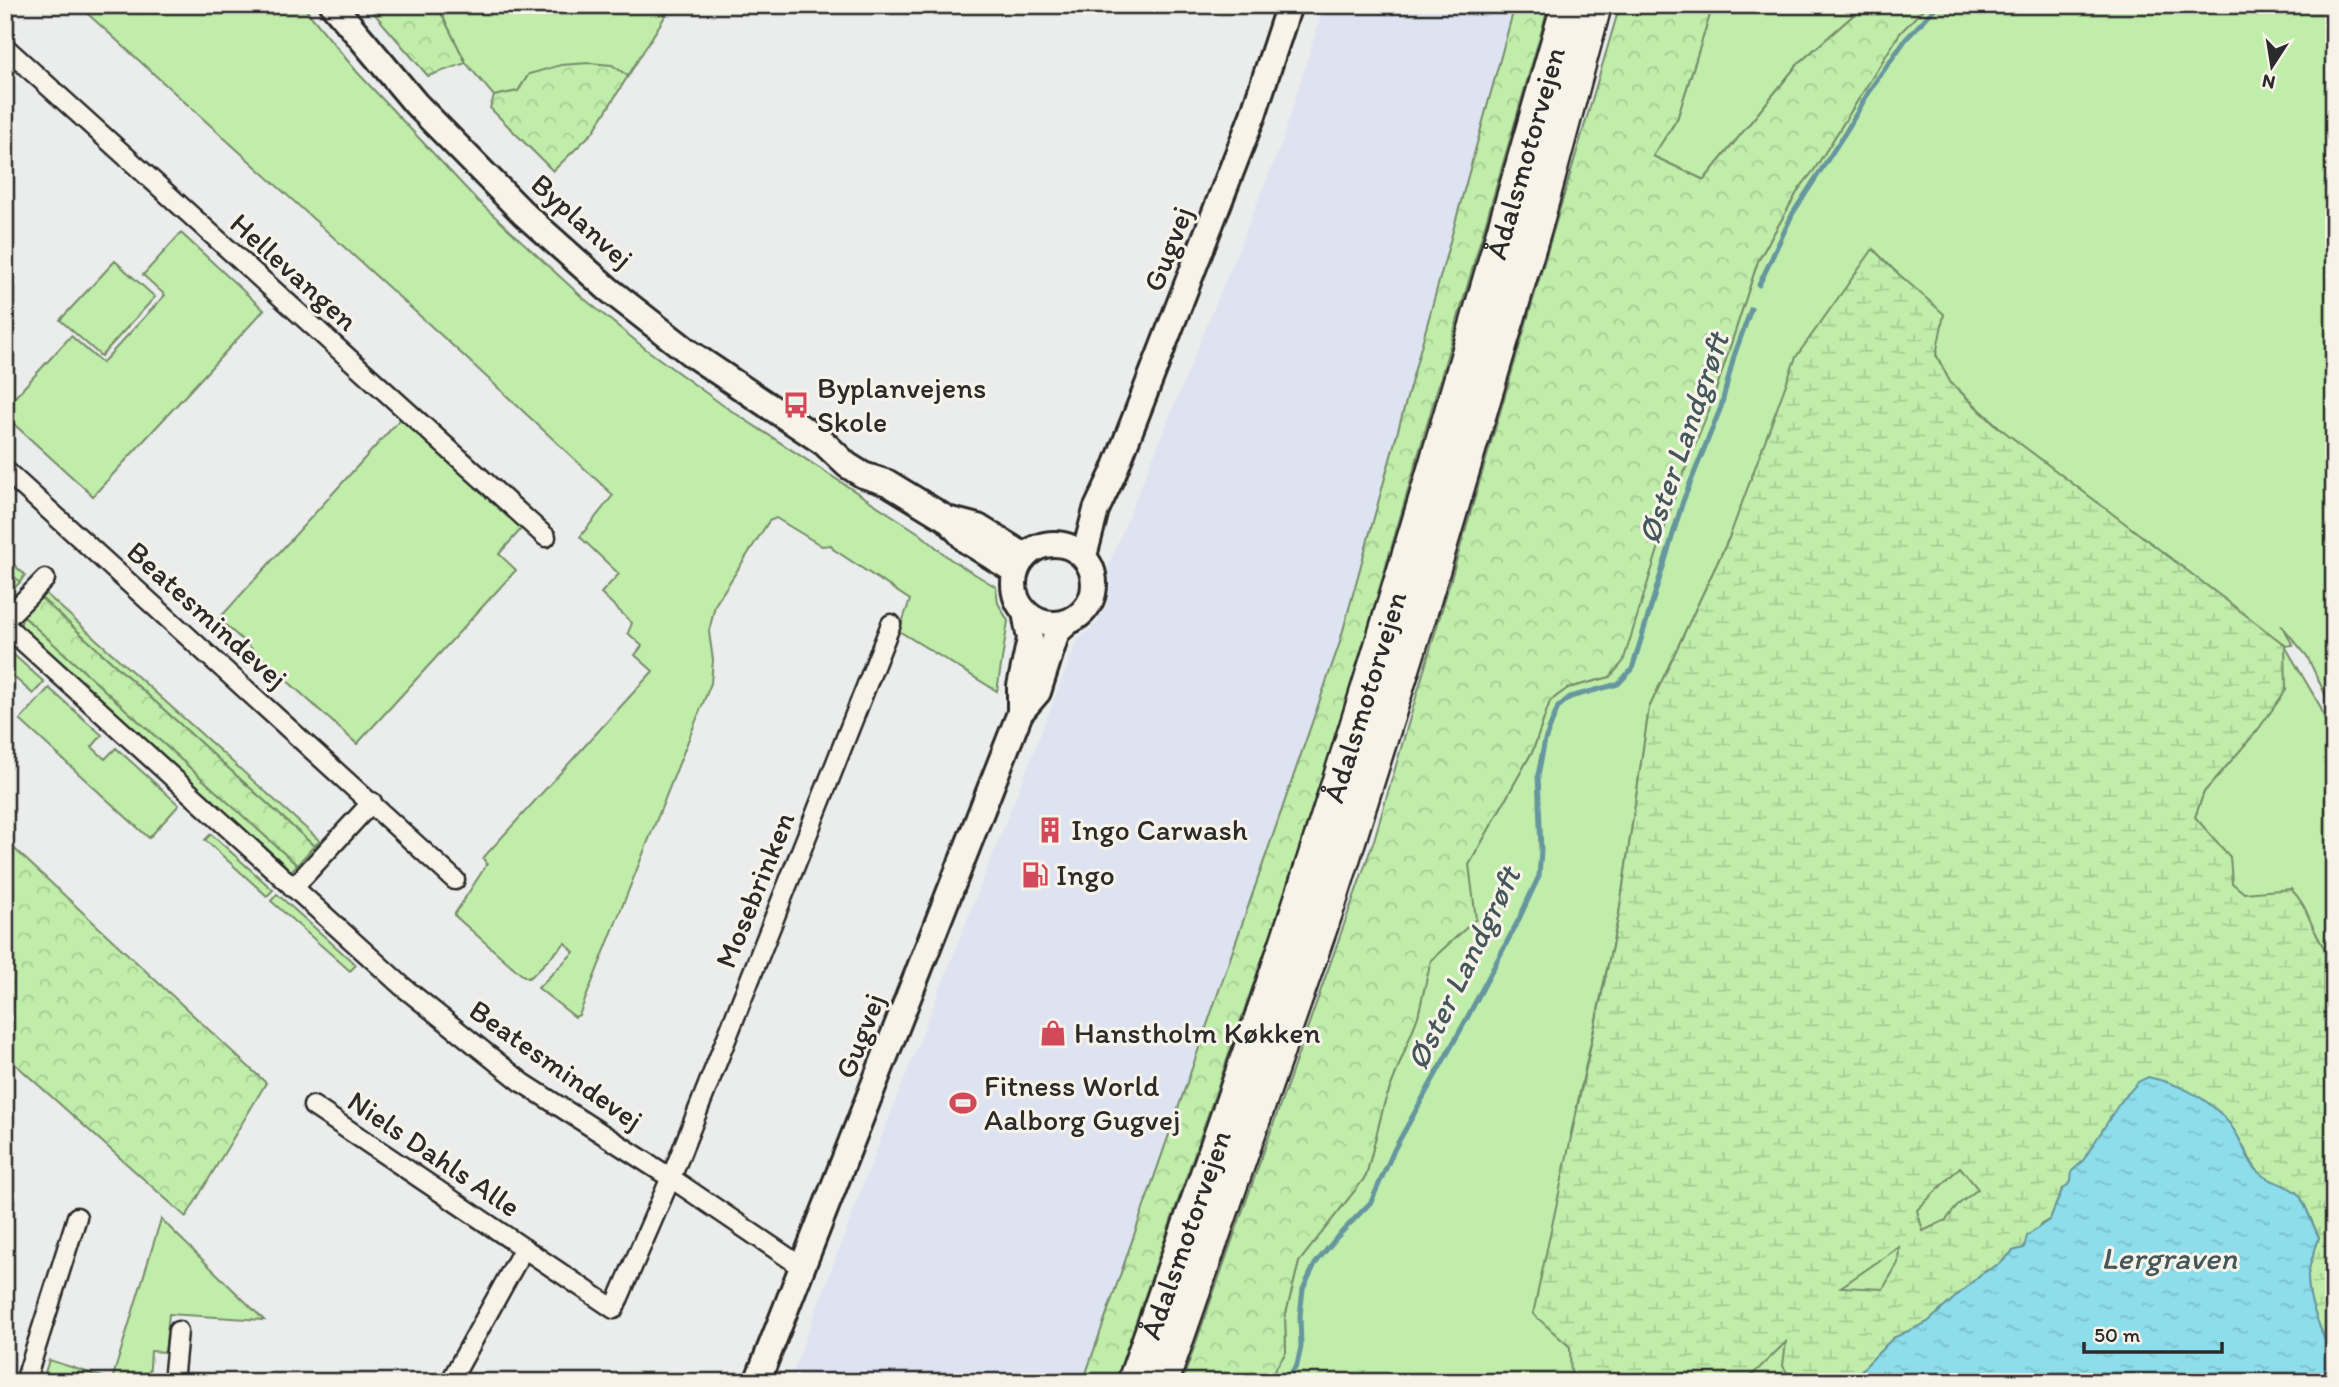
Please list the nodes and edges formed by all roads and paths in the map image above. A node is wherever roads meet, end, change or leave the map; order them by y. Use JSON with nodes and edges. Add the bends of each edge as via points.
{"nodes":[{"id":1,"x":333,"y":5,"type":"edge"},
{"id":2,"x":1289,"y":5,"type":"edge"},
{"id":3,"x":1569,"y":5,"type":"edge"},
{"id":4,"x":1595,"y":5,"type":"edge"},
{"id":5,"x":5,"y":47,"type":"edge"},
{"id":6,"x":5,"y":470,"type":"edge"},
{"id":7,"x":1096,"y":510,"type":"junction"},
{"id":8,"x":546,"y":537,"type":"dead end"},
{"id":9,"x":1061,"y":544,"type":"junction"},
{"id":10,"x":1084,"y":556,"type":"junction"},
{"id":11,"x":1020,"y":563,"type":"junction"},
{"id":12,"x":45,"y":579,"type":"dead end"},
{"id":13,"x":1024,"y":612,"type":"junction"},
{"id":14,"x":1068,"y":622,"type":"junction"},
{"id":15,"x":5,"y":623,"type":"edge"},
{"id":16,"x":891,"y":624,"type":"dead end"},
{"id":17,"x":1020,"y":713,"type":"junction"},
{"id":18,"x":372,"y":802,"type":"junction"},
{"id":19,"x":455,"y":880,"type":"dead end"},
{"id":20,"x":293,"y":888,"type":"junction"},
{"id":21,"x":313,"y":1107,"type":"dead end"},
{"id":22,"x":671,"y":1178,"type":"junction"},
{"id":23,"x":76,"y":1217,"type":"dead end"},
{"id":24,"x":524,"y":1248,"type":"junction"},
{"id":25,"x":802,"y":1268,"type":"junction"},
{"id":26,"x":178,"y":1331,"type":"dead end"},
{"id":27,"x":25,"y":1382,"type":"edge"},
{"id":28,"x":173,"y":1382,"type":"edge"},
{"id":29,"x":450,"y":1382,"type":"edge"},
{"id":30,"x":757,"y":1382,"type":"edge"},
{"id":31,"x":1134,"y":1382,"type":"edge"},
{"id":32,"x":1162,"y":1382,"type":"edge"}],
"edges":[{"from":1,"to":11,"type":"street","name":"Byplanvej","via":[[416,104],[608,289],[855,470],[888,483],[947,519],[967,541]]},
{"from":2,"to":7,"type":"street","name":"Gugvej","via":[[1254,115],[1125,447]]},
{"from":3,"to":31,"type":"highway","name":"Ådalsmotorvejen","via":[[1383,636],[1278,969]]},
{"from":4,"to":32,"type":"highway","name":"Ådalsmotorvejen","via":[[1537,221],[1338,876]]},
{"from":5,"to":8,"type":"street","name":"Hellevangen"},
{"from":6,"to":18,"type":"street","name":"Beatesmindevej"},
{"from":7,"to":9,"type":"street","name":"Gugvej"},
{"from":7,"to":10,"type":"street","name":"Gugvej"},
{"from":9,"to":10,"type":"street"},
{"from":9,"to":11,"type":"street","via":[[1039,546]]},
{"from":10,"to":14,"type":"street","via":[[1095,588],[1086,609]]},
{"from":11,"to":13,"type":"street","via":[[1014,592]]},
{"from":12,"to":15,"type":"street","name":"Beatesmindevej"},
{"from":13,"to":14,"type":"street","via":[[1047,624]]},
{"from":13,"to":17,"type":"street","name":"Gugvej","via":[[1030,639],[1020,686]]},
{"from":14,"to":17,"type":"street","name":"Gugvej","via":[[1057,632],[1038,692]]},
{"from":15,"to":20,"type":"street","name":"Beatesmindevej"},
{"from":16,"to":22,"type":"street","name":"Mosebrinken"},
{"from":17,"to":25,"type":"street","name":"Gugvej"},
{"from":18,"to":19,"type":"street","name":"Beatesmindevej"},
{"from":18,"to":20,"type":"street"},
{"from":20,"to":22,"type":"street","name":"Beatesmindevej","via":[[401,986],[523,1083]]},
{"from":21,"to":24,"type":"street","name":"Niels Dahls Alle"},
{"from":22,"to":24,"type":"street","name":"Niels Dahls Alle","via":[[614,1309]]},
{"from":22,"to":25,"type":"street","name":"Beatesmindevej"},
{"from":23,"to":27,"type":"street"},
{"from":24,"to":29,"type":"street","name":"Niels Dahls Alle"},
{"from":25,"to":30,"type":"street","name":"Gugvej"},
{"from":26,"to":28,"type":"street"}]}
